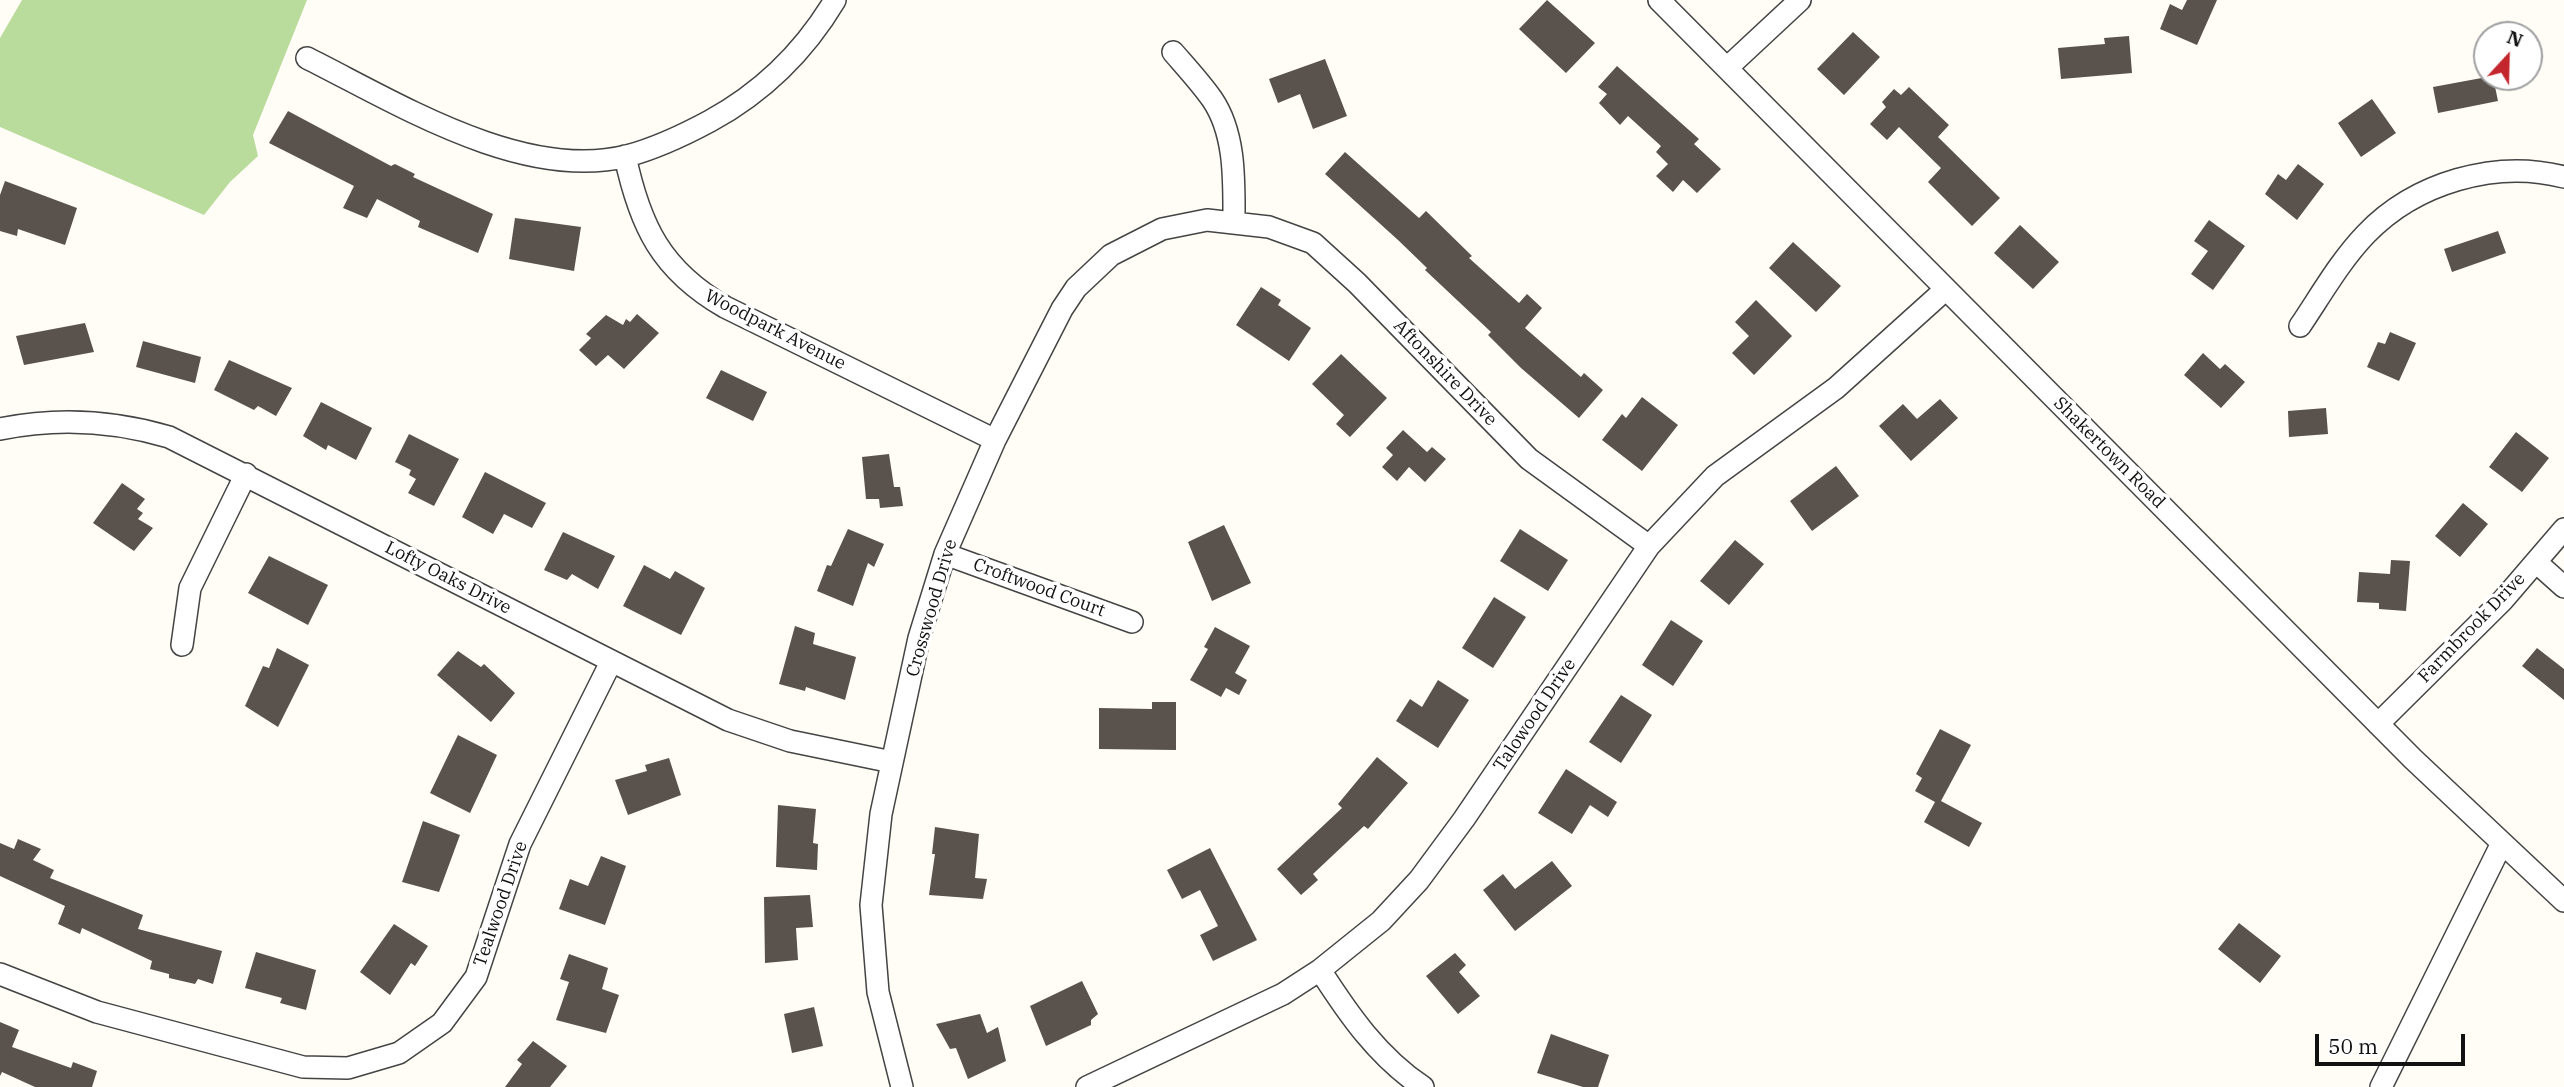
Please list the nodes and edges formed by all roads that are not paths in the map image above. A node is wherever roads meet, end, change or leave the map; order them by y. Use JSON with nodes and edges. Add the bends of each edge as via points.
{"nodes":[{"id":1,"x":835,"y":0,"type":"edge"},
{"id":2,"x":1659,"y":0,"type":"edge"},
{"id":3,"x":1800,"y":0,"type":"edge"},
{"id":4,"x":1173,"y":51,"type":"dead end"},
{"id":5,"x":307,"y":58,"type":"dead end"},
{"id":6,"x":1727,"y":68,"type":"junction"},
{"id":7,"x":625,"y":156,"type":"junction"},
{"id":8,"x":2564,"y":177,"type":"edge"},
{"id":9,"x":1234,"y":223,"type":"junction"},
{"id":10,"x":1946,"y":289,"type":"junction"},
{"id":11,"x":2300,"y":326,"type":"dead end"},
{"id":12,"x":0,"y":429,"type":"edge"},
{"id":13,"x":995,"y":440,"type":"junction"},
{"id":14,"x":246,"y":474,"type":"junction"},
{"id":15,"x":2564,"y":529,"type":"edge"},
{"id":16,"x":1649,"y":546,"type":"junction"},
{"id":17,"x":945,"y":555,"type":"junction"},
{"id":18,"x":2536,"y":562,"type":"junction"},
{"id":19,"x":2564,"y":587,"type":"edge"},
{"id":20,"x":1132,"y":622,"type":"dead end"},
{"id":21,"x":182,"y":645,"type":"dead end"},
{"id":22,"x":611,"y":662,"type":"junction"},
{"id":23,"x":2378,"y":724,"type":"junction"},
{"id":24,"x":892,"y":762,"type":"junction"},
{"id":25,"x":2502,"y":843,"type":"junction"},
{"id":26,"x":2564,"y":901,"type":"edge"},
{"id":27,"x":1320,"y":970,"type":"junction"},
{"id":28,"x":0,"y":974,"type":"edge"},
{"id":29,"x":349,"y":1077,"type":"edge"},
{"id":30,"x":902,"y":1087,"type":"edge"},
{"id":31,"x":1087,"y":1087,"type":"edge"},
{"id":32,"x":1423,"y":1087,"type":"edge"},
{"id":33,"x":2381,"y":1087,"type":"edge"}],
"edges":[{"from":1,"to":7,"type":"street","via":[[801,49],[755,92],[676,139]]},
{"from":2,"to":6,"type":"street","name":"Shakertown Road"},
{"from":3,"to":6,"type":"street"},
{"from":4,"to":9,"type":"street","via":[[1213,100],[1225,128],[1234,170]]},
{"from":5,"to":7,"type":"street","via":[[448,129],[492,145],[580,160]]},
{"from":6,"to":10,"type":"street","name":"Shakertown Road"},
{"from":7,"to":13,"type":"street","name":"Woodpark Avenue","via":[[634,199],[648,231],[669,262],[696,288],[725,307]]},
{"from":8,"to":11,"type":"street","via":[[2506,172],[2423,192],[2366,234]]},
{"from":9,"to":13,"type":"street","name":"Crosswood Drive","via":[[1208,220],[1161,229],[1127,244],[1096,267],[1062,309]]},
{"from":9,"to":16,"type":"street","name":"Aftonshire Drive","via":[[1269,226],[1313,243],[1529,459]]},
{"from":10,"to":16,"type":"street","name":"Talowood Drive","via":[[1836,388],[1715,476]]},
{"from":10,"to":23,"type":"street","name":"Shakertown Road"},
{"from":12,"to":14,"type":"street","name":"Lofty Oaks Drive","via":[[74,420],[124,425],[169,437]]},
{"from":13,"to":17,"type":"street","name":"Crosswood Drive"},
{"from":14,"to":21,"type":"street","via":[[190,588]]},
{"from":14,"to":22,"type":"street","name":"Lofty Oaks Drive"},
{"from":15,"to":18,"type":"street","name":"Farmbrook Drive"},
{"from":16,"to":27,"type":"street","name":"Talowood Drive","via":[[1419,880],[1381,921]]},
{"from":17,"to":20,"type":"street","name":"Croftwood Court"},
{"from":17,"to":24,"type":"street","name":"Crosswood Drive","via":[[919,638]]},
{"from":18,"to":19,"type":"street"},
{"from":18,"to":23,"type":"street","name":"Farmbrook Drive"},
{"from":22,"to":24,"type":"street","name":"Lofty Oaks Drive","via":[[754,730]]},
{"from":22,"to":29,"type":"street","name":"Tealwood Drive","via":[[520,844],[482,961],[466,995],[442,1023],[414,1044]]},
{"from":23,"to":25,"type":"street","name":"Shakertown Road"},
{"from":24,"to":30,"type":"street","name":"Crosswood Drive","via":[[872,905],[878,992]]},
{"from":25,"to":26,"type":"street","name":"Shakertown Road"},
{"from":25,"to":33,"type":"street"},
{"from":27,"to":31,"type":"street","name":"Talowood Drive","via":[[1247,1013]]},
{"from":27,"to":32,"type":"street","via":[[1369,1041]]},
{"from":28,"to":29,"type":"street","name":"Tealwood Drive","via":[[153,1029]]}]}
